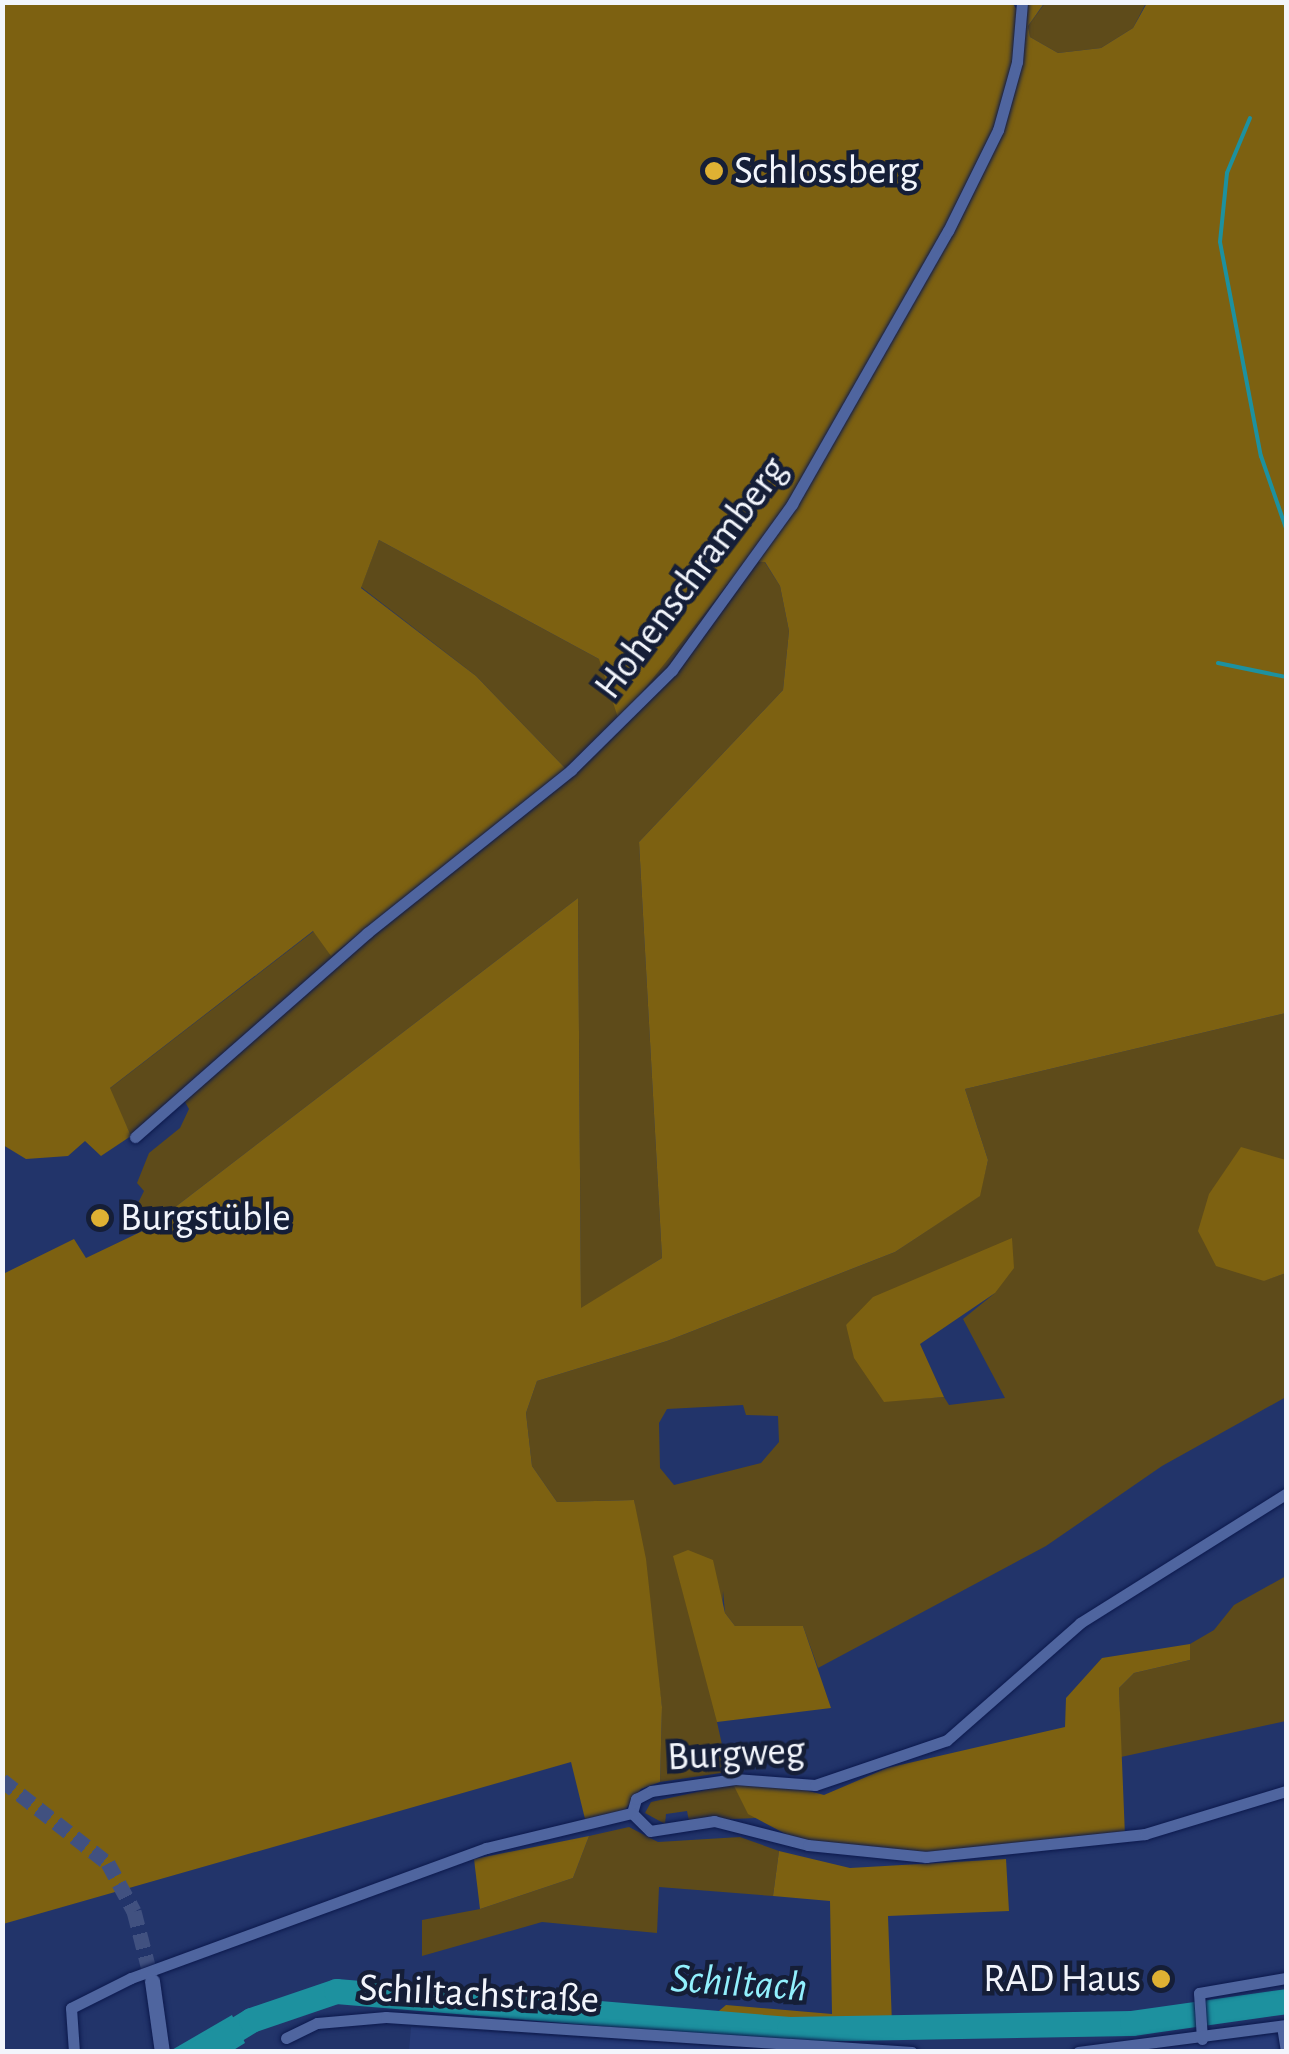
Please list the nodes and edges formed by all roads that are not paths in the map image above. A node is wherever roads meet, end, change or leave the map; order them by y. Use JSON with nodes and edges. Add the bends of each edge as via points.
{"nodes":[{"id":1,"x":1022,"y":2,"type":"edge"},
{"id":2,"x":136,"y":1138,"type":"dead end"},
{"id":3,"x":1286,"y":1494,"type":"edge"},
{"id":4,"x":1286,"y":1791,"type":"edge"},
{"id":5,"x":632,"y":1813,"type":"junction"},
{"id":6,"x":1286,"y":1978,"type":"edge"},
{"id":7,"x":152,"y":1981,"type":"tunnel mouth"},
{"id":8,"x":1284,"y":2026,"type":"edge"},
{"id":9,"x":1202,"y":2032,"type":"junction"},
{"id":10,"x":286,"y":2038,"type":"dead end"},
{"id":11,"x":74,"y":2052,"type":"edge"},
{"id":12,"x":162,"y":2052,"type":"edge"},
{"id":13,"x":912,"y":2052,"type":"edge"},
{"id":14,"x":1078,"y":2052,"type":"edge"},
{"id":15,"x":1286,"y":2052,"type":"edge"}],
"edges":[{"from":1,"to":2,"type":"street","name":"Hohenschramberg","via":[[1017,62],[998,130],[948,231],[792,504],[672,670],[624,723],[367,934]]},
{"from":3,"to":5,"type":"street","name":"Burgweg","via":[[1080,1622],[947,1740],[815,1784],[735,1779],[651,1791],[636,1800]]},
{"from":4,"to":5,"type":"street","via":[[1131,1837],[926,1858],[808,1845],[729,1822],[650,1832]]},
{"from":5,"to":11,"type":"street","name":"Burgweg","via":[[486,1848],[130,1978],[71,2008]]},
{"from":6,"to":9,"type":"street","via":[[1198,1994]]},
{"from":7,"to":12,"type":"main road"},
{"from":8,"to":9,"type":"street"},
{"from":8,"to":15,"type":"street"},
{"from":9,"to":14,"type":"street"},
{"from":10,"to":13,"type":"street","name":"Schiltachstraße","via":[[317,2023],[386,2017]]}]}
